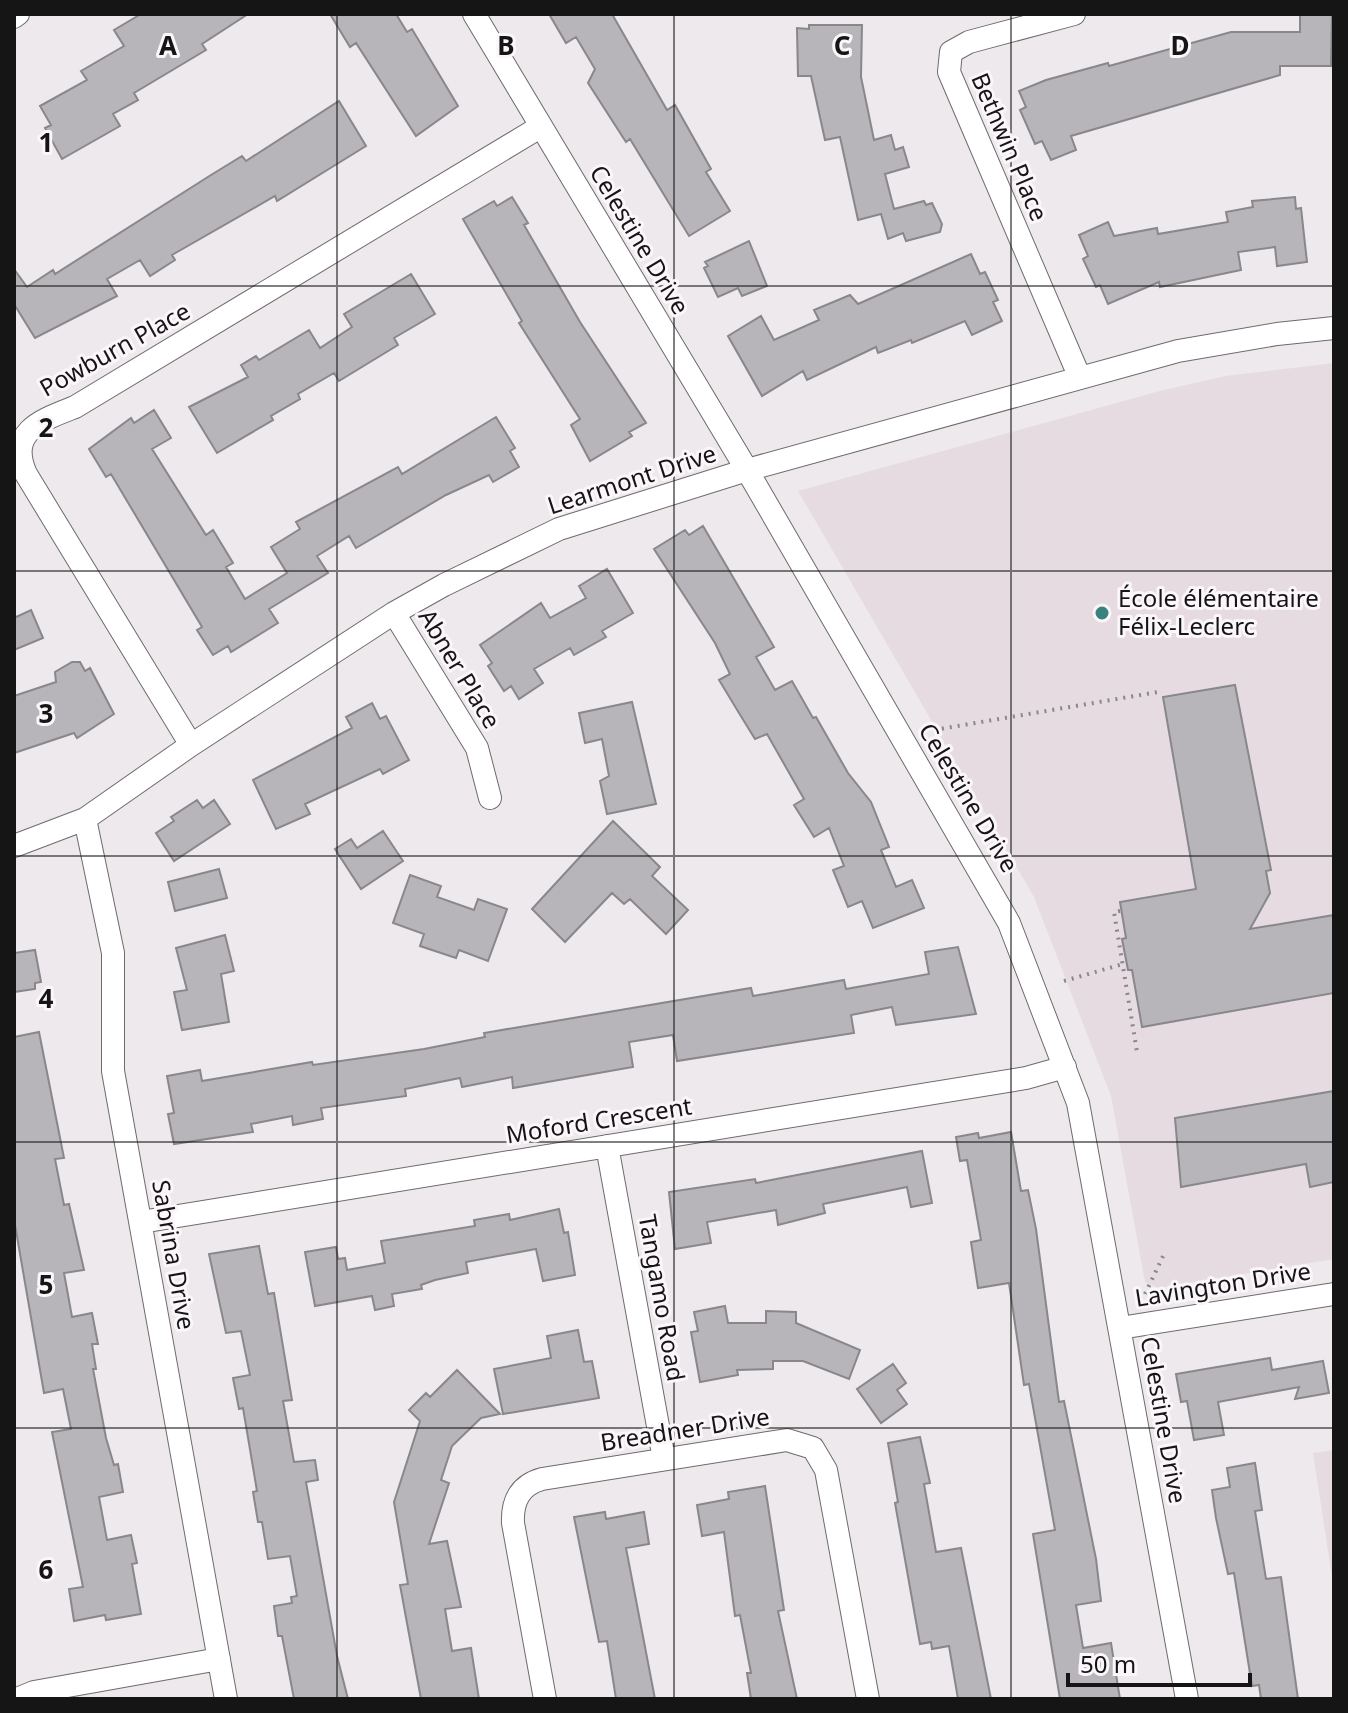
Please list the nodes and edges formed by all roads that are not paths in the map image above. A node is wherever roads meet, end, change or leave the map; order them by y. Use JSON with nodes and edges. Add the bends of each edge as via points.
{"nodes":[{"id":1,"x":474,"y":14,"type":"edge"},
{"id":2,"x":1074,"y":14,"type":"edge"},
{"id":3,"x":540,"y":127,"type":"junction"},
{"id":4,"x":1334,"y":328,"type":"edge"},
{"id":5,"x":1080,"y":378,"type":"junction"},
{"id":6,"x":747,"y":470,"type":"junction"},
{"id":7,"x":394,"y":613,"type":"junction"},
{"id":8,"x":191,"y":745,"type":"junction"},
{"id":9,"x":490,"y":798,"type":"dead end"},
{"id":10,"x":85,"y":819,"type":"junction"},
{"id":11,"x":14,"y":846,"type":"edge"},
{"id":12,"x":1065,"y":1067,"type":"junction"},
{"id":13,"x":607,"y":1146,"type":"junction"},
{"id":14,"x":141,"y":1222,"type":"junction"},
{"id":15,"x":1334,"y":1294,"type":"edge"},
{"id":16,"x":1120,"y":1328,"type":"junction"},
{"id":17,"x":664,"y":1459,"type":"junction"},
{"id":18,"x":219,"y":1659,"type":"junction"},
{"id":19,"x":17,"y":1699,"type":"edge"},
{"id":20,"x":226,"y":1699,"type":"edge"},
{"id":21,"x":545,"y":1699,"type":"edge"},
{"id":22,"x":868,"y":1699,"type":"edge"},
{"id":23,"x":1187,"y":1699,"type":"edge"}],
"edges":[{"from":1,"to":3,"type":"street","name":"Celestine Drive"},
{"from":2,"to":5,"type":"street","name":"Bethwin Place","via":[[969,42],[951,52],[949,72]]},
{"from":3,"to":6,"type":"street","name":"Celestine Drive"},
{"from":3,"to":8,"type":"street","name":"Powburn Place","via":[[75,407],[42,420],[22,439],[19,458],[26,474]]},
{"from":4,"to":5,"type":"street","name":"Learmont Drive","via":[[1225,342]]},
{"from":5,"to":6,"type":"street","name":"Learmont Drive"},
{"from":6,"to":7,"type":"street","name":"Learmont Drive","via":[[559,529]]},
{"from":6,"to":12,"type":"street","name":"Celestine Drive","via":[[998,900]]},
{"from":7,"to":8,"type":"street","name":"Learmont Drive"},
{"from":7,"to":9,"type":"street","name":"Abner Place","via":[[477,748]]},
{"from":8,"to":10,"type":"street","name":"Learmont Drive"},
{"from":10,"to":11,"type":"street","name":"Learmont Drive"},
{"from":10,"to":14,"type":"street","name":"Sabrina Drive","via":[[113,953],[113,1071]]},
{"from":12,"to":13,"type":"street","name":"Moford Crescent","via":[[1026,1078]]},
{"from":12,"to":16,"type":"street","name":"Celestine Drive","via":[[1085,1137]]},
{"from":13,"to":14,"type":"street","name":"Moford Crescent"},
{"from":13,"to":17,"type":"street","name":"Tangamo Road"},
{"from":14,"to":18,"type":"street","name":"Sabrina Drive"},
{"from":15,"to":16,"type":"street","name":"Lavington Drive"},
{"from":16,"to":23,"type":"street","name":"Celestine Drive"},
{"from":17,"to":21,"type":"street","name":"Breadner Drive","via":[[542,1479],[519,1494],[513,1523]]},
{"from":17,"to":22,"type":"street","name":"Breadner Drive","via":[[787,1440],[803,1442],[821,1457]]},
{"from":18,"to":19,"type":"street"},
{"from":18,"to":20,"type":"street","name":"Sabrina Drive"}]}
